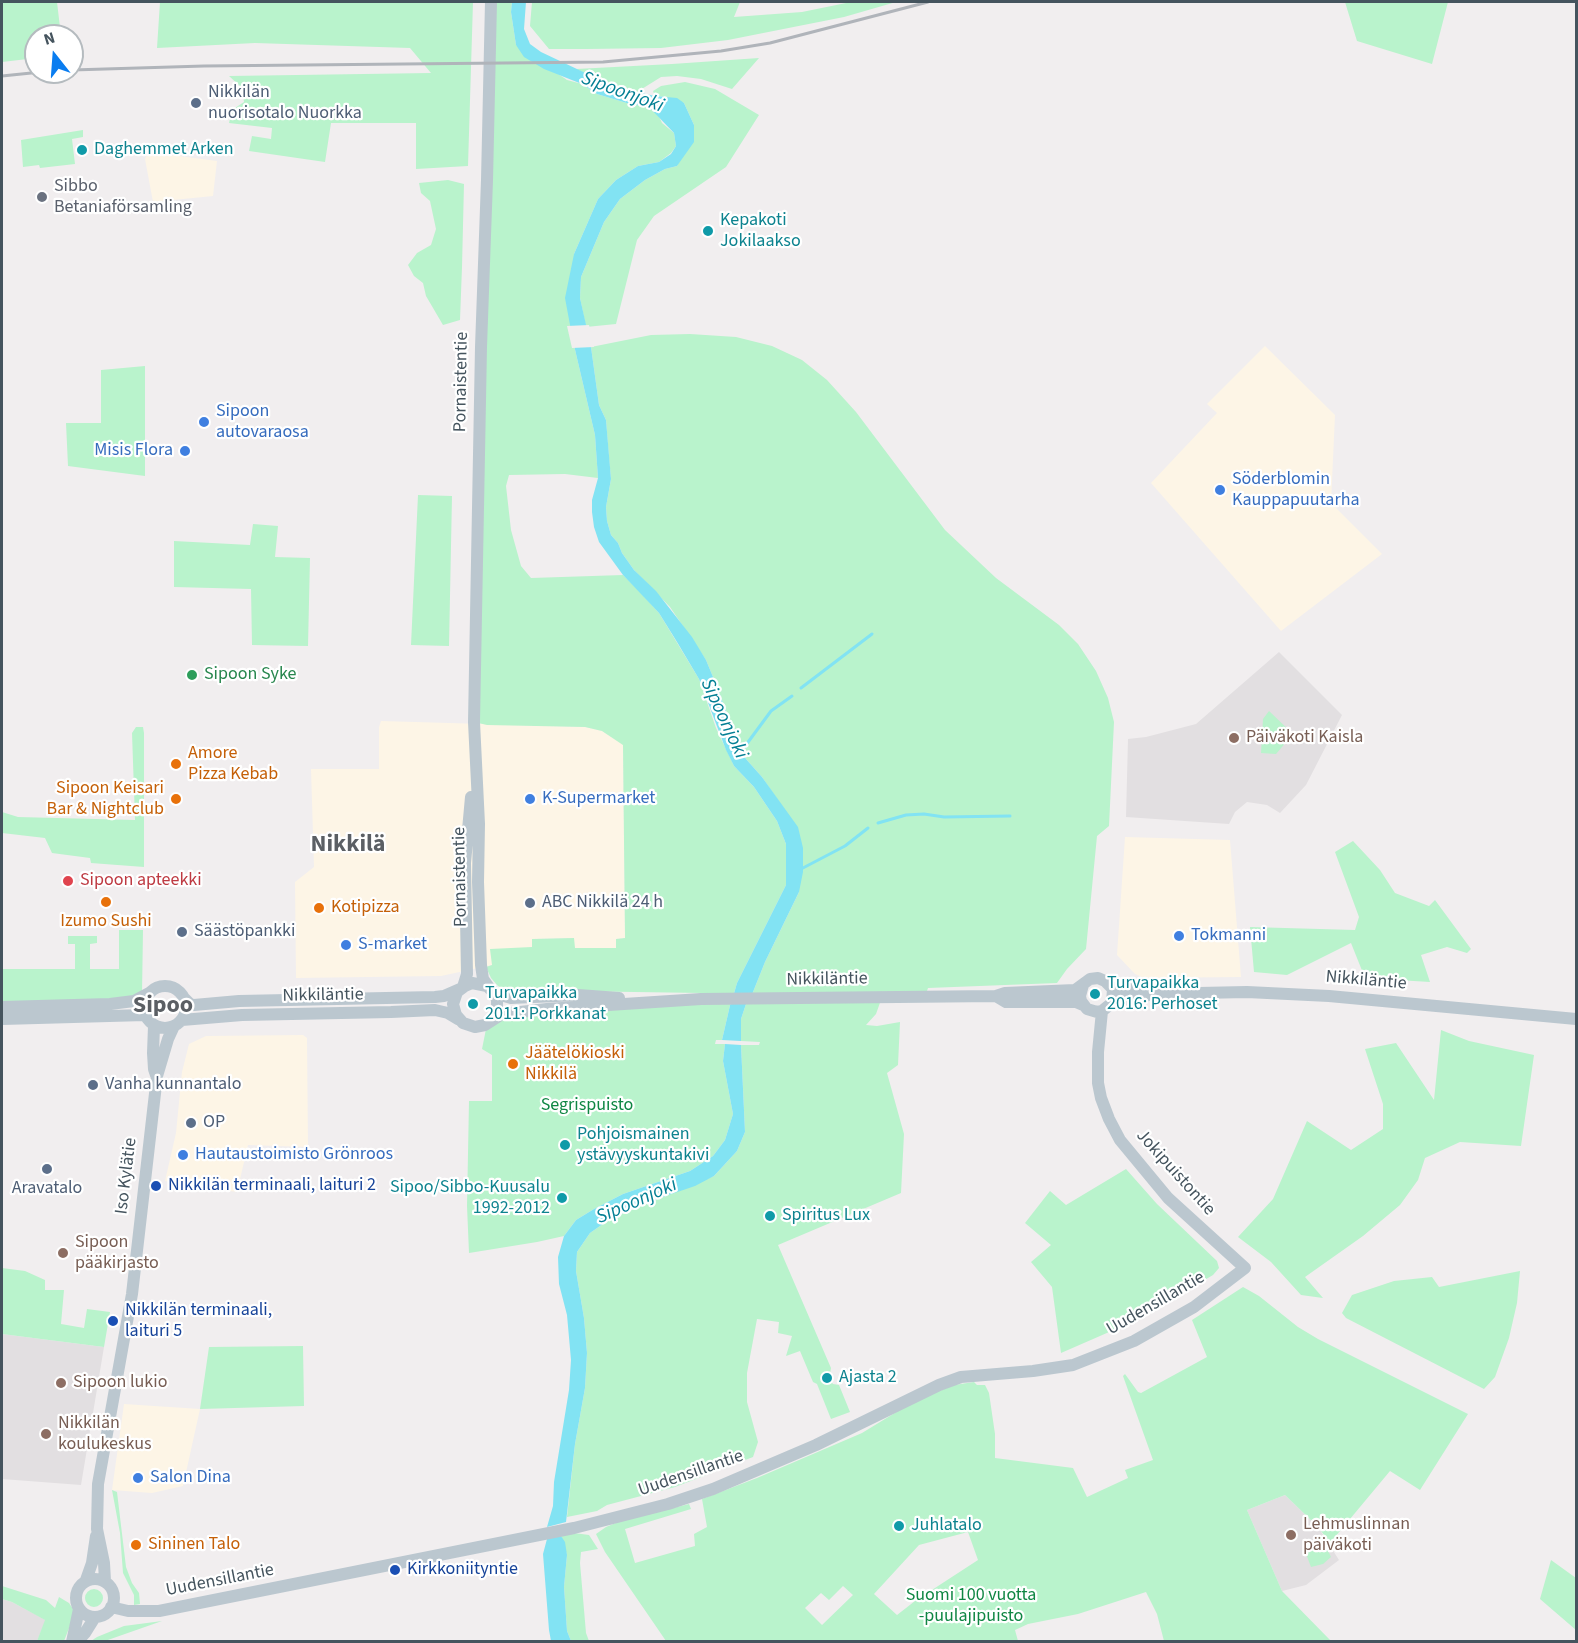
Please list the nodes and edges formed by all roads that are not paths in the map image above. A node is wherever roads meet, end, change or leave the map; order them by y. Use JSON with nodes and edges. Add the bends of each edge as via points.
{"nodes":[{"id":1,"x":491,"y":2,"type":"edge"},
{"id":2,"x":475,"y":764,"type":"junction"},
{"id":3,"x":1083,"y":985,"type":"junction"},
{"id":4,"x":461,"y":988,"type":"junction"},
{"id":5,"x":1113,"y":989,"type":"junction"},
{"id":6,"x":492,"y":991,"type":"junction"},
{"id":7,"x":149,"y":993,"type":"junction"},
{"id":8,"x":1151,"y":994,"type":"junction"},
{"id":9,"x":996,"y":996,"type":"junction"},
{"id":10,"x":184,"y":998,"type":"junction"},
{"id":11,"x":659,"y":1000,"type":"junction"},
{"id":12,"x":2,"y":1006,"type":"edge"},
{"id":13,"x":1085,"y":1007,"type":"junction"},
{"id":14,"x":1107,"y":1007,"type":"junction"},
{"id":15,"x":145,"y":1015,"type":"junction"},
{"id":16,"x":2,"y":1019,"type":"edge"},
{"id":17,"x":492,"y":1019,"type":"junction"},
{"id":18,"x":1576,"y":1019,"type":"edge"},
{"id":19,"x":461,"y":1022,"type":"junction"},
{"id":20,"x":178,"y":1023,"type":"junction"},
{"id":21,"x":154,"y":1026,"type":"junction"},
{"id":22,"x":1098,"y":1052,"type":"junction"},
{"id":23,"x":157,"y":1076,"type":"junction"},
{"id":24,"x":1245,"y":1268,"type":"joint"},
{"id":25,"x":98,"y":1529,"type":"junction"},
{"id":26,"x":87,"y":1580,"type":"junction"},
{"id":27,"x":105,"y":1581,"type":"junction"},
{"id":28,"x":111,"y":1607,"type":"junction"},
{"id":29,"x":79,"y":1609,"type":"junction"},
{"id":30,"x":95,"y":1617,"type":"junction"},
{"id":31,"x":72,"y":1641,"type":"edge"},
{"id":32,"x":77,"y":1641,"type":"edge"}],
"edges":[{"from":1,"to":2,"type":"street","name":"Pornaistentie"},
{"from":2,"to":4,"type":"street","name":"Pornaistentie","via":[[465,863],[467,974]]},
{"from":2,"to":6,"type":"street","name":"Pornaistentie","via":[[481,965],[483,979]]},
{"from":3,"to":5,"type":"street","via":[[1100,978]]},
{"from":3,"to":9,"type":"street","name":"Nikkiläntie","via":[[1075,990]]},
{"from":3,"to":13,"type":"street","via":[[1080,996]]},
{"from":4,"to":6,"type":"street","via":[[476,983]]},
{"from":4,"to":10,"type":"street","name":"Nikkiläntie","via":[[435,998],[195,1005]]},
{"from":4,"to":19,"type":"street","via":[[453,1006]]},
{"from":5,"to":8,"type":"street","name":"Nikkiläntie","via":[[1137,989]]},
{"from":5,"to":14,"type":"street"},
{"from":6,"to":11,"type":"street","name":"Nikkiläntie","via":[[511,998],[578,995]]},
{"from":6,"to":17,"type":"street","via":[[497,1005]]},
{"from":7,"to":10,"type":"street","via":[[157,987],[170,986]]},
{"from":7,"to":12,"type":"street","via":[[134,1001],[110,1004]]},
{"from":7,"to":15,"type":"street","via":[[144,1002]]},
{"from":8,"to":14,"type":"street","name":"Nikkiläntie"},
{"from":8,"to":18,"type":"street","name":"Nikkiläntie","via":[[1247,992],[1329,996]]},
{"from":9,"to":11,"type":"street","name":"Nikkiläntie"},
{"from":9,"to":13,"type":"street","name":"Nikkiläntie","via":[[1006,1002],[1076,1002]]},
{"from":10,"to":20,"type":"street","via":[[186,1008]]},
{"from":11,"to":17,"type":"street","name":"Nikkiläntie","via":[[513,1012]]},
{"from":13,"to":14,"type":"street","via":[[1097,1012]]},
{"from":13,"to":22,"type":"street","name":"Jokipuistontie","via":[[1092,1020]]},
{"from":14,"to":22,"type":"street","name":"Jokipuistontie"},
{"from":15,"to":16,"type":"street"},
{"from":15,"to":21,"type":"street"},
{"from":17,"to":19,"type":"street","via":[[476,1027]]},
{"from":19,"to":20,"type":"street","name":"Nikkiläntie","via":[[435,1010],[242,1015]]},
{"from":20,"to":21,"type":"street","via":[[166,1029]]},
{"from":20,"to":23,"type":"street","name":"Iso Kylätie","via":[[168,1039]]},
{"from":21,"to":23,"type":"street","name":"Iso Kylätie"},
{"from":22,"to":24,"type":"street","name":"Jokipuistontie","via":[[1101,1098],[1120,1140],[1168,1198]]},
{"from":23,"to":25,"type":"street","name":"Iso Kylätie","via":[[130,1303],[98,1484]]},
{"from":24,"to":28,"type":"street","name":"Uudensillantie","via":[[1160,1327],[1097,1357],[1073,1365],[950,1380],[816,1445],[668,1504],[574,1528],[159,1611]]},
{"from":25,"to":26,"type":"street","name":"Iso Kylätie"},
{"from":25,"to":27,"type":"street","name":"Iso Kylätie"},
{"from":26,"to":27,"type":"street"},
{"from":26,"to":29,"type":"street","via":[[76,1592]]},
{"from":27,"to":28,"type":"street","via":[[113,1591]]},
{"from":28,"to":30,"type":"street"},
{"from":29,"to":30,"type":"street"},
{"from":29,"to":31,"type":"street"},
{"from":30,"to":32,"type":"street"}]}
